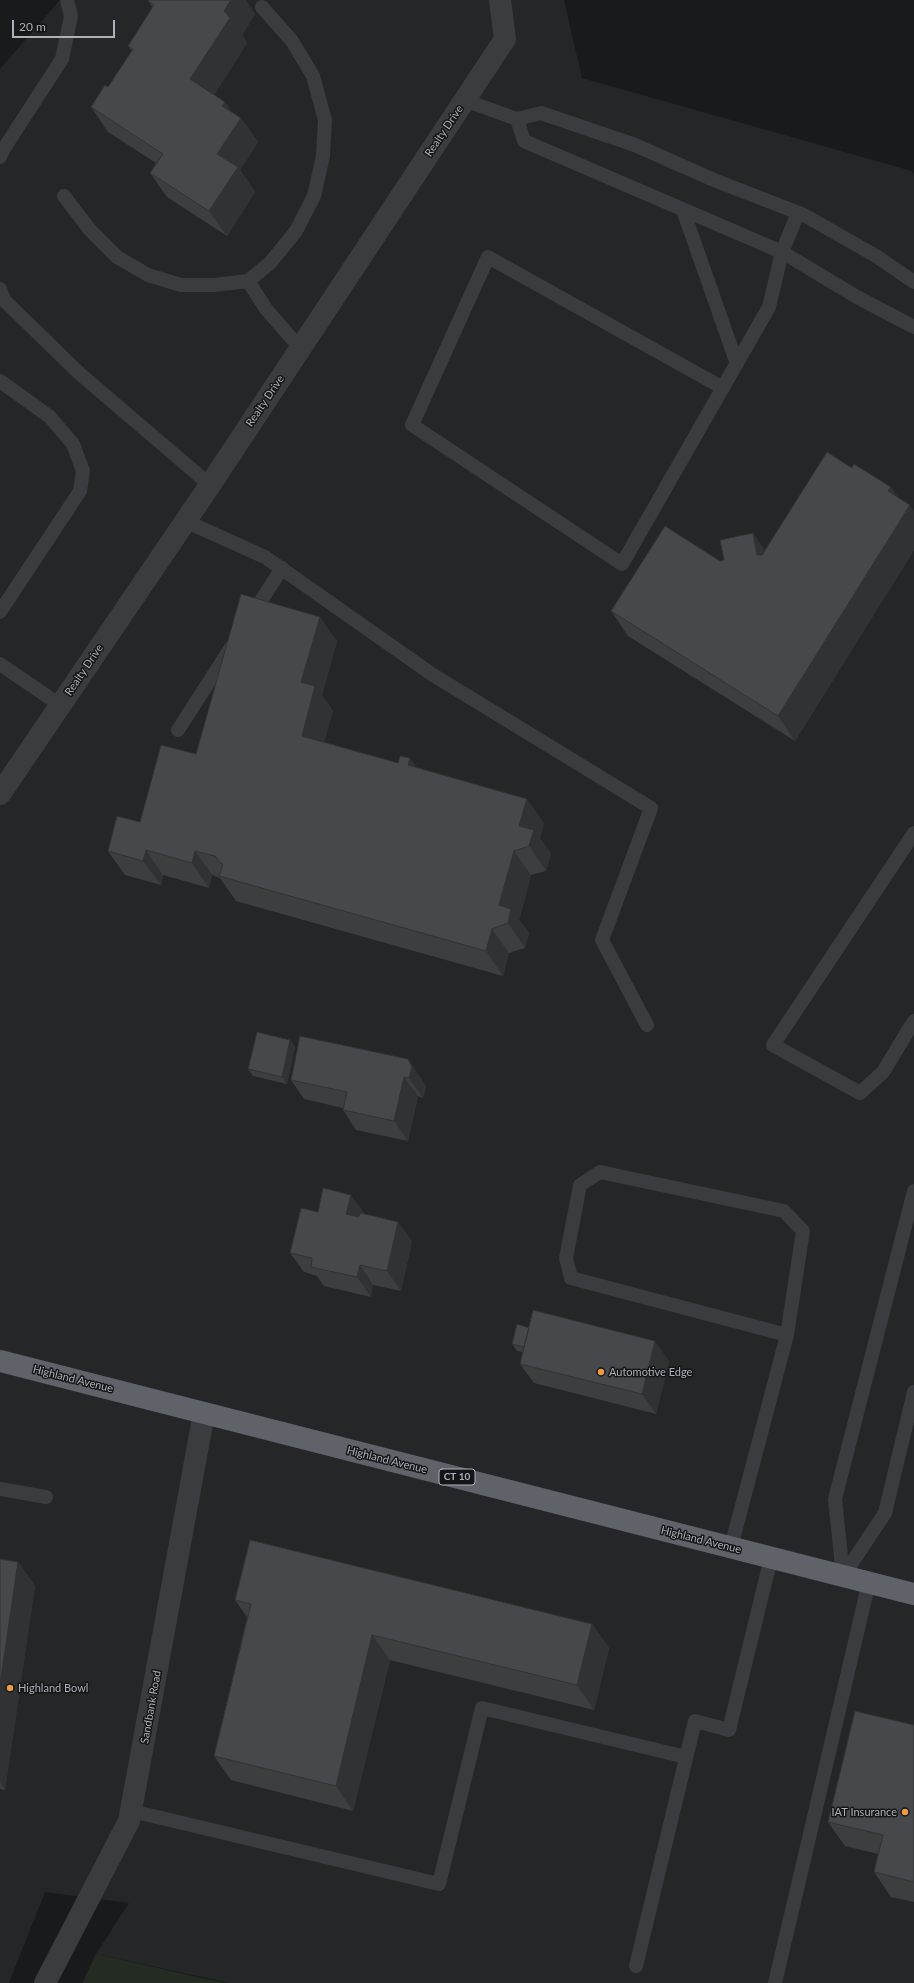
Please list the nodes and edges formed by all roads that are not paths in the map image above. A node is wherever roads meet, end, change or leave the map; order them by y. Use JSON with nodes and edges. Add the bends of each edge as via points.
{"nodes":[{"id":1,"x":67,"y":0,"type":"edge"},
{"id":2,"x":500,"y":0,"type":"edge"},
{"id":3,"x":262,"y":7,"type":"dead end"},
{"id":4,"x":464,"y":100,"type":"junction"},
{"id":5,"x":518,"y":119,"type":"junction"},
{"id":6,"x":0,"y":157,"type":"edge"},
{"id":7,"x":64,"y":196,"type":"dead end"},
{"id":8,"x":683,"y":210,"type":"junction"},
{"id":9,"x":798,"y":213,"type":"junction"},
{"id":10,"x":782,"y":252,"type":"junction"},
{"id":11,"x":248,"y":280,"type":"junction"},
{"id":12,"x":914,"y":282,"type":"edge"},
{"id":13,"x":0,"y":289,"type":"edge"},
{"id":14,"x":914,"y":327,"type":"edge"},
{"id":15,"x":300,"y":348,"type":"junction"},
{"id":16,"x":737,"y":364,"type":"junction"},
{"id":17,"x":0,"y":381,"type":"edge"},
{"id":18,"x":723,"y":388,"type":"junction"},
{"id":19,"x":210,"y":485,"type":"junction"},
{"id":20,"x":185,"y":520,"type":"junction"},
{"id":21,"x":282,"y":568,"type":"junction"},
{"id":22,"x":0,"y":612,"type":"edge"},
{"id":23,"x":0,"y":664,"type":"edge"},
{"id":24,"x":60,"y":705,"type":"junction"},
{"id":25,"x":178,"y":730,"type":"dead end"},
{"id":26,"x":0,"y":794,"type":"edge"},
{"id":27,"x":914,"y":833,"type":"edge"},
{"id":28,"x":914,"y":1021,"type":"edge"},
{"id":29,"x":647,"y":1025,"type":"dead end"},
{"id":30,"x":914,"y":1191,"type":"edge"},
{"id":31,"x":787,"y":1335,"type":"junction"},
{"id":32,"x":0,"y":1361,"type":"edge"},
{"id":33,"x":914,"y":1392,"type":"edge"},
{"id":34,"x":204,"y":1413,"type":"junction"},
{"id":35,"x":0,"y":1489,"type":"edge"},
{"id":36,"x":46,"y":1497,"type":"dead end"},
{"id":37,"x":731,"y":1547,"type":"junction"},
{"id":38,"x":771,"y":1558,"type":"junction"},
{"id":39,"x":843,"y":1576,"type":"junction"},
{"id":40,"x":869,"y":1582,"type":"junction"},
{"id":41,"x":914,"y":1594,"type":"edge"},
{"id":42,"x":686,"y":1757,"type":"junction"},
{"id":43,"x":132,"y":1811,"type":"junction"},
{"id":44,"x":636,"y":1966,"type":"dead end"},
{"id":45,"x":45,"y":1983,"type":"edge"},
{"id":46,"x":775,"y":1983,"type":"edge"}],
"edges":[{"from":1,"to":6,"type":"lane","via":[[71,16],[62,59]]},
{"from":2,"to":4,"type":"street","name":"Realty Drive","via":[[505,39]]},
{"from":3,"to":11,"type":"lane","via":[[292,41],[313,76],[325,120],[324,156],[314,196],[296,231],[270,264]]},
{"from":4,"to":5,"type":"lane"},
{"from":4,"to":15,"type":"street","name":"Realty Drive"},
{"from":5,"to":8,"type":"lane","via":[[524,141]]},
{"from":5,"to":9,"type":"lane","via":[[541,113],[635,145]]},
{"from":7,"to":11,"type":"lane","via":[[90,230],[117,257],[148,275],[181,285],[214,285]]},
{"from":8,"to":10,"type":"lane"},
{"from":8,"to":16,"type":"lane"},
{"from":9,"to":10,"type":"lane"},
{"from":9,"to":12,"type":"lane","via":[[876,256]]},
{"from":10,"to":14,"type":"lane","via":[[857,297]]},
{"from":10,"to":16,"type":"lane","via":[[769,307]]},
{"from":11,"to":15,"type":"lane","via":[[266,309]]},
{"from":13,"to":19,"type":"lane","via":[[4,300],[79,373]]},
{"from":15,"to":19,"type":"street","name":"Realty Drive"},
{"from":16,"to":18,"type":"lane"},
{"from":17,"to":22,"type":"lane","via":[[50,417],[73,444],[83,470],[80,492]]},
{"from":18,"to":18,"type":"lane","via":[[622,564],[412,425],[488,257]]},
{"from":19,"to":20,"type":"street","name":"Realty Drive"},
{"from":20,"to":21,"type":"lane","via":[[265,556]]},
{"from":20,"to":24,"type":"street","name":"Realty Drive"},
{"from":21,"to":25,"type":"lane"},
{"from":21,"to":29,"type":"lane","via":[[432,675],[651,808],[602,940]]},
{"from":23,"to":24,"type":"lane"},
{"from":24,"to":26,"type":"street","name":"Realty Drive"},
{"from":27,"to":28,"type":"lane","via":[[773,1045],[860,1092],[883,1072]]},
{"from":30,"to":39,"type":"lane","via":[[835,1500]]},
{"from":31,"to":31,"type":"lane","via":[[571,1278],[566,1258],[580,1185],[600,1172],[784,1211],[803,1231]]},
{"from":31,"to":37,"type":"lane"},
{"from":32,"to":34,"type":"highway","name":"Highland Avenue","number":"CT 10"},
{"from":33,"to":39,"type":"lane","via":[[885,1513]]},
{"from":34,"to":37,"type":"highway","name":"Highland Avenue","number":"CT 10"},
{"from":34,"to":43,"type":"street","name":"Sandbank Road"},
{"from":35,"to":36,"type":"lane"},
{"from":37,"to":38,"type":"highway","name":"Highland Avenue","number":"CT 10"},
{"from":38,"to":39,"type":"highway","name":"Highland Avenue","number":"CT 10"},
{"from":38,"to":42,"type":"lane","via":[[729,1730],[695,1721]]},
{"from":39,"to":40,"type":"highway","name":"Highland Avenue","number":"CT 10"},
{"from":40,"to":41,"type":"highway","name":"Highland Avenue","number":"CT 10"},
{"from":40,"to":46,"type":"lane"},
{"from":42,"to":43,"type":"lane","via":[[482,1708],[439,1884]]},
{"from":42,"to":44,"type":"lane"},
{"from":43,"to":45,"type":"street","name":"Sandbank Road","via":[[130,1821]]}]}
